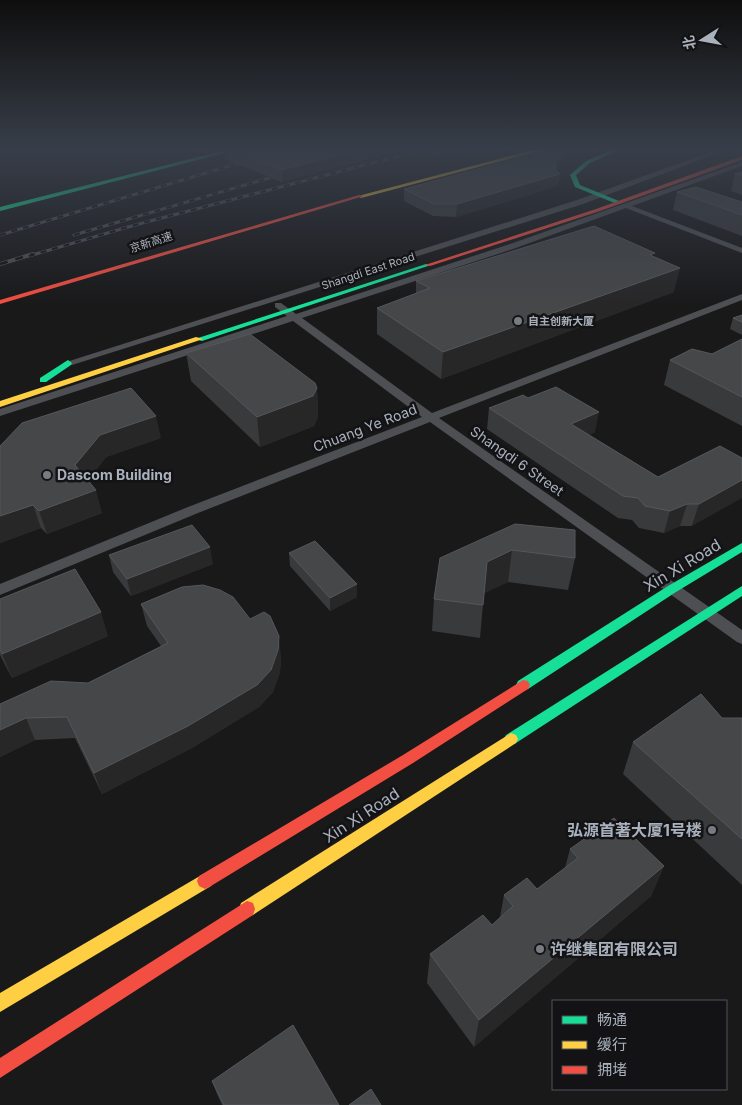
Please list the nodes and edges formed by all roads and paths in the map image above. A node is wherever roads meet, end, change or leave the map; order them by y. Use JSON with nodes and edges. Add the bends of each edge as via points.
{"nodes":[{"id":1,"x":30,"y":201,"type":"edge"},
{"id":2,"x":310,"y":201,"type":"edge"},
{"id":3,"x":344,"y":201,"type":"edge"},
{"id":4,"x":613,"y":201,"type":"junction"},
{"id":5,"x":0,"y":208,"type":"edge"},
{"id":6,"x":244,"y":228,"type":"junction"},
{"id":7,"x":477,"y":243,"type":"junction"},
{"id":8,"x":442,"y":246,"type":"junction"},
{"id":9,"x":742,"y":251,"type":"edge"},
{"id":10,"x":404,"y":259,"type":"junction"},
{"id":11,"x":393,"y":270,"type":"junction"},
{"id":12,"x":0,"y":291,"type":"edge"},
{"id":13,"x":742,"y":297,"type":"edge"},
{"id":14,"x":0,"y":302,"type":"edge"},
{"id":15,"x":0,"y":309,"type":"edge"},
{"id":16,"x":287,"y":311,"type":"junction"},
{"id":17,"x":260,"y":315,"type":"junction"},
{"id":18,"x":68,"y":363,"type":"joint"},
{"id":19,"x":43,"y":380,"type":"junction"},
{"id":20,"x":0,"y":393,"type":"edge"},
{"id":21,"x":0,"y":404,"type":"edge"},
{"id":22,"x":13,"y":408,"type":"joint"},
{"id":23,"x":0,"y":412,"type":"edge"},
{"id":24,"x":431,"y":418,"type":"junction"},
{"id":25,"x":742,"y":547,"type":"edge"},
{"id":26,"x":672,"y":589,"type":"junction"},
{"id":27,"x":0,"y":590,"type":"edge"},
{"id":28,"x":742,"y":590,"type":"edge"},
{"id":29,"x":706,"y":612,"type":"junction"},
{"id":30,"x":742,"y":638,"type":"edge"},
{"id":31,"x":0,"y":1003,"type":"edge"},
{"id":32,"x":0,"y":1068,"type":"edge"}],
"edges":[{"from":1,"to":5,"type":"main road"},
{"from":2,"to":12,"type":"main road","name":"京新高速"},
{"from":3,"to":6,"type":"main road","name":"京新高速"},
{"from":4,"to":7,"type":"main road","name":"Shangdi East Road"},
{"from":4,"to":8,"type":"street"},
{"from":4,"to":9,"type":"street"},
{"from":4,"to":16,"type":"main road","name":"Shangdi East Road"},
{"from":6,"to":14,"type":"main road","name":"京新高速"},
{"from":6,"to":15,"type":"main road"},
{"from":7,"to":8,"type":"main road"},
{"from":7,"to":11,"type":"main road","name":"Shangdi East Road"},
{"from":8,"to":10,"type":"street"},
{"from":10,"to":11,"type":"main road"},
{"from":10,"to":17,"type":"street"},
{"from":11,"to":16,"type":"main road","name":"Shangdi East Road"},
{"from":13,"to":24,"type":"street","name":"Chuang Ye Road"},
{"from":16,"to":17,"type":"main road","name":"Shangdi East Road"},
{"from":16,"to":24,"type":"street","name":"Shangdi 6 Street"},
{"from":17,"to":18,"type":"street"},
{"from":17,"to":19,"type":"main road","name":"Shangdi East Road"},
{"from":17,"to":21,"type":"main road","name":"Shangdi East Road"},
{"from":17,"to":22,"type":"street"},
{"from":18,"to":19,"type":"main road"},
{"from":19,"to":20,"type":"main road","name":"Shangdi East Road"},
{"from":22,"to":23,"type":"main road"},
{"from":24,"to":26,"type":"street","name":"Shangdi 6 Street"},
{"from":24,"to":27,"type":"street","name":"Chuang Ye Road","via":[[193,510]]},
{"from":25,"to":26,"type":"main road","name":"Xin Xi Road"},
{"from":26,"to":29,"type":"street","name":"Shangdi 6 Street"},
{"from":26,"to":31,"type":"main road","name":"Xin Xi Road","via":[[408,759]]},
{"from":28,"to":29,"type":"main road","name":"Xin Xi Road"},
{"from":29,"to":30,"type":"street","name":"Shangdi 6 Street"},
{"from":29,"to":32,"type":"main road","name":"Xin Xi Road"}]}
